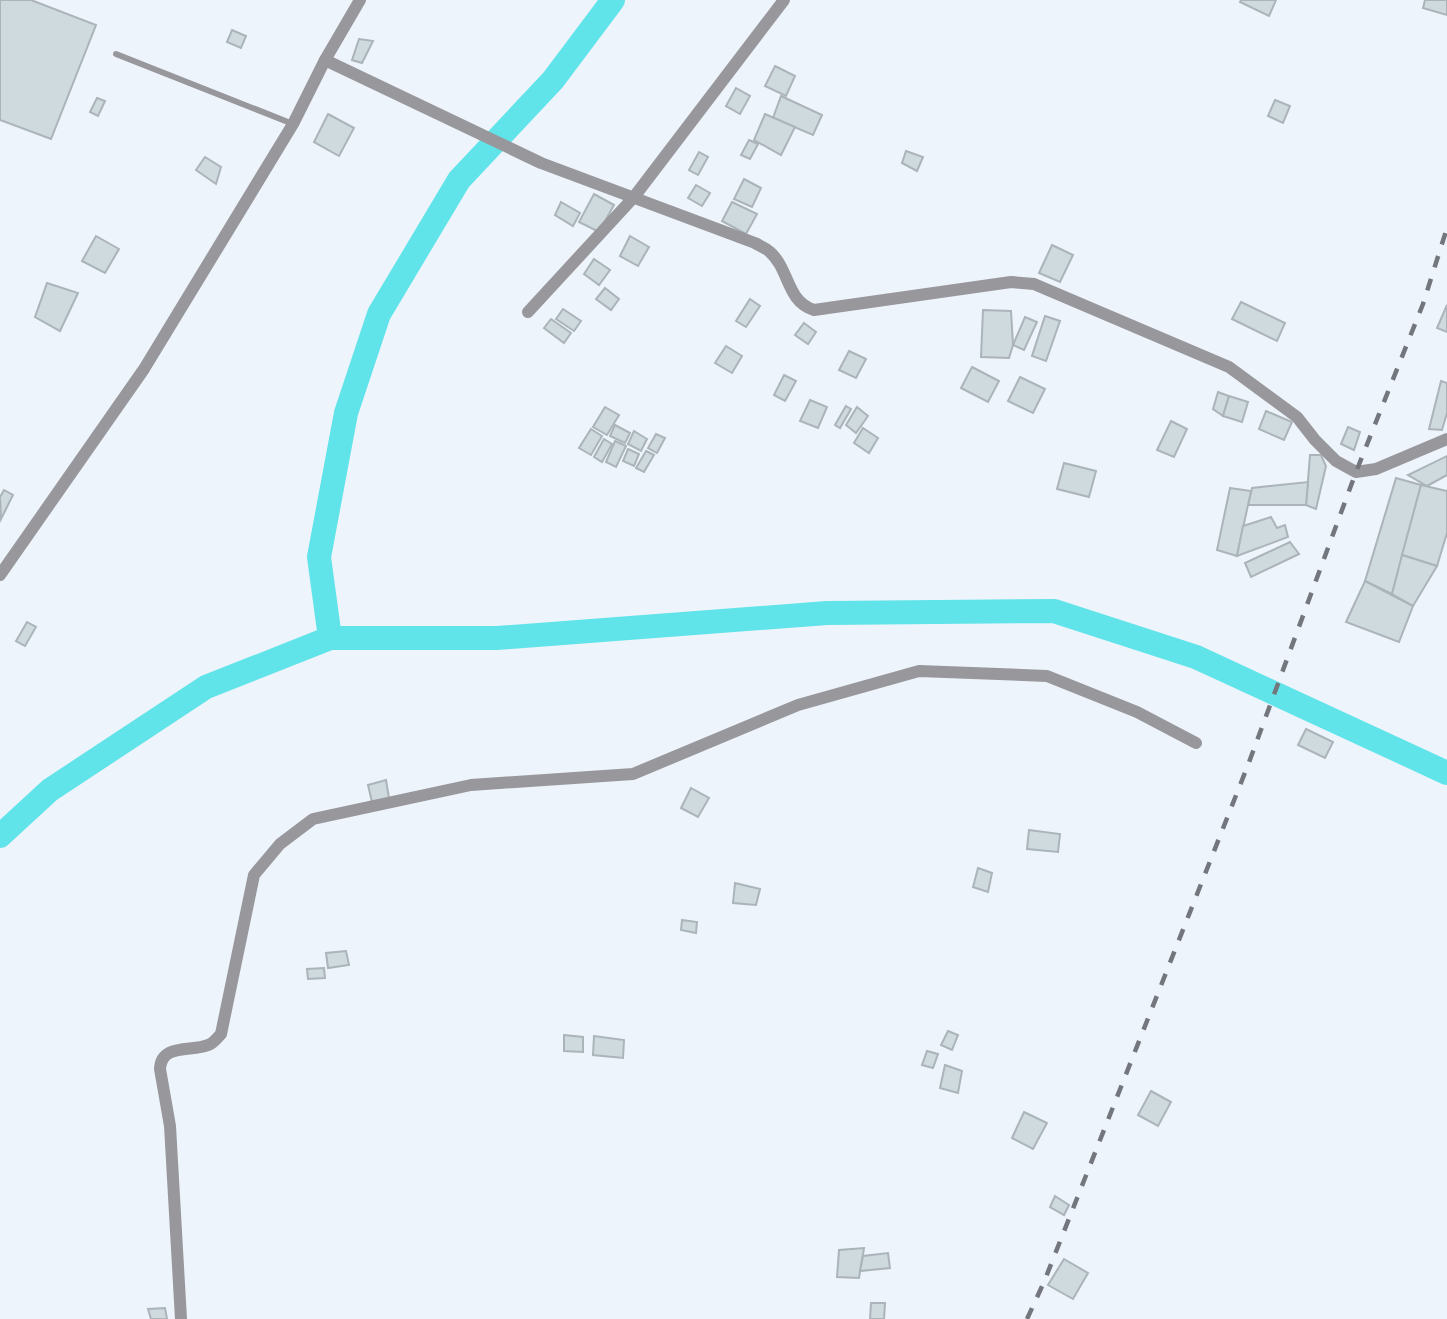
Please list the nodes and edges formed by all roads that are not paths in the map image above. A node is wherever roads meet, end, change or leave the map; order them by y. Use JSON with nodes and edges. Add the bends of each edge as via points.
{"nodes":[{"id":1,"x":360,"y":0,"type":"edge"},
{"id":2,"x":784,"y":0,"type":"edge"},
{"id":3,"x":116,"y":54,"type":"dead end"},
{"id":4,"x":325,"y":60,"type":"junction"},
{"id":5,"x":293,"y":124,"type":"junction"},
{"id":6,"x":634,"y":197,"type":"junction"},
{"id":7,"x":528,"y":312,"type":"dead end"},
{"id":8,"x":1447,"y":439,"type":"edge"},
{"id":9,"x":0,"y":575,"type":"edge"},
{"id":10,"x":1196,"y":744,"type":"dead end"},
{"id":11,"x":181,"y":1319,"type":"edge"}],
"edges":[{"from":1,"to":4,"type":"street"},
{"from":2,"to":6,"type":"street"},
{"from":3,"to":5,"type":"lane"},
{"from":4,"to":5,"type":"street"},
{"from":4,"to":6,"type":"street","via":[[541,163]]},
{"from":5,"to":9,"type":"street","via":[[144,369]]},
{"from":6,"to":7,"type":"street"},
{"from":6,"to":8,"type":"street","via":[[769,251],[797,301],[814,310],[1011,282],[1034,284],[1229,367],[1297,417],[1336,461],[1356,472],[1376,470]]},
{"from":10,"to":11,"type":"street","via":[[1137,712],[1047,676],[919,671],[798,705],[633,774],[471,785],[313,819],[280,844],[254,874],[222,1034],[208,1045],[177,1050],[160,1061],[170,1126]]}]}
